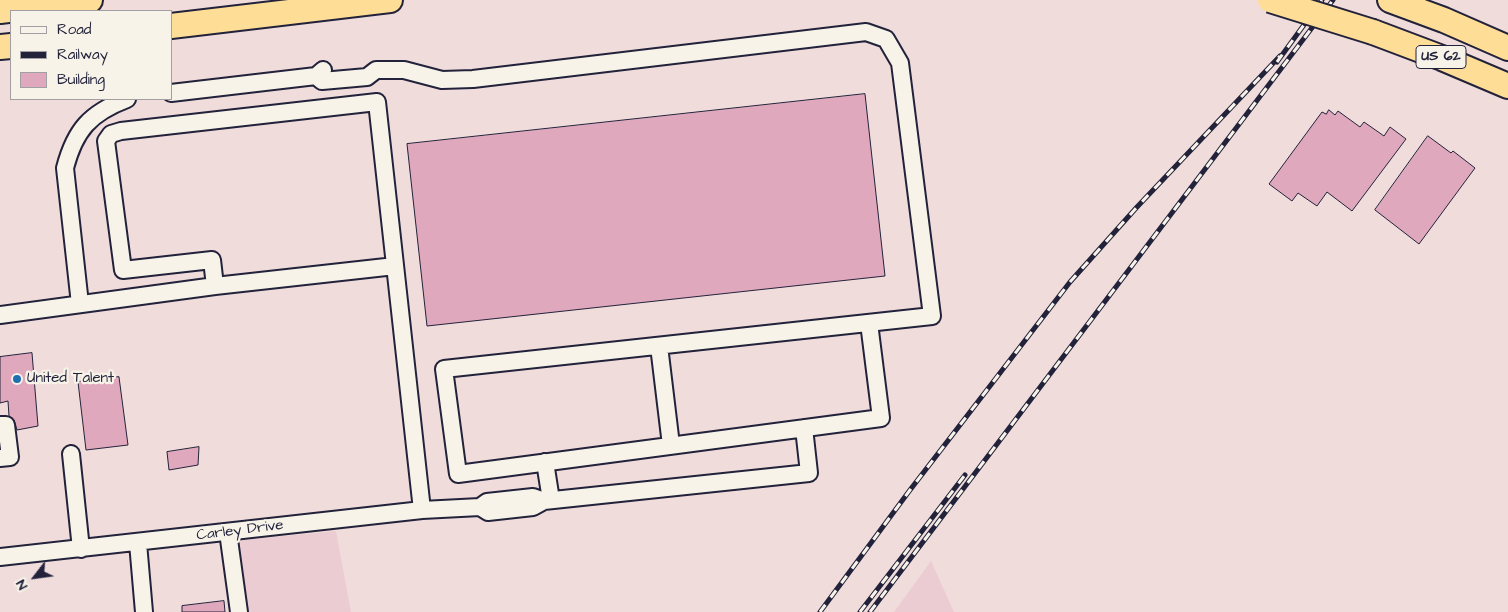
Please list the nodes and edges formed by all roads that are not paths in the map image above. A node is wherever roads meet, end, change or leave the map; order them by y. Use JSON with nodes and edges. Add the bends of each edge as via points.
{"nodes":[{"id":1,"x":90,"y":0,"type":"edge"},
{"id":2,"x":390,"y":0,"type":"edge"},
{"id":3,"x":1270,"y":0,"type":"edge"},
{"id":4,"x":1392,"y":1,"type":"edge"},
{"id":5,"x":0,"y":11,"type":"edge"},
{"id":6,"x":172,"y":26,"type":"edge"},
{"id":7,"x":1508,"y":48,"type":"edge"},
{"id":8,"x":1508,"y":86,"type":"edge"},
{"id":9,"x":172,"y":93,"type":"edge"},
{"id":10,"x":125,"y":100,"type":"edge"},
{"id":11,"x":395,"y":266,"type":"junction"},
{"id":12,"x":215,"y":286,"type":"junction"},
{"id":13,"x":80,"y":304,"type":"junction"},
{"id":14,"x":0,"y":314,"type":"edge"},
{"id":15,"x":869,"y":323,"type":"junction"},
{"id":16,"x":659,"y":346,"type":"junction"},
{"id":17,"x":0,"y":425,"type":"edge"},
{"id":18,"x":804,"y":428,"type":"junction"},
{"id":19,"x":671,"y":446,"type":"junction"},
{"id":20,"x":71,"y":454,"type":"dead end"},
{"id":21,"x":5,"y":458,"type":"edge"},
{"id":22,"x":545,"y":462,"type":"junction"},
{"id":23,"x":547,"y":501,"type":"junction"},
{"id":24,"x":422,"y":510,"type":"junction"},
{"id":25,"x":228,"y":532,"type":"junction"},
{"id":26,"x":138,"y":543,"type":"junction"},
{"id":27,"x":81,"y":549,"type":"junction"},
{"id":28,"x":0,"y":557,"type":"edge"},
{"id":29,"x":144,"y":612,"type":"edge"},
{"id":30,"x":240,"y":612,"type":"edge"}],
"edges":[{"from":1,"to":5,"type":"highway"},
{"from":2,"to":6,"type":"highway"},
{"from":3,"to":8,"type":"highway","number":"US 62","bridge":true,"via":[[1373,32]]},
{"from":4,"to":7,"type":"highway","number":"US 62"},
{"from":9,"to":15,"type":"street","via":[[316,76],[322,82],[367,77],[376,70],[404,70],[442,80],[473,79],[866,32],[886,39],[900,62],[932,316]]},
{"from":10,"to":13,"type":"street","via":[[102,110],[82,129],[70,149],[65,168]]},
{"from":11,"to":12,"type":"street"},
{"from":11,"to":12,"type":"street","via":[[377,102],[110,134],[106,141],[123,270],[212,260]]},
{"from":11,"to":24,"type":"street"},
{"from":12,"to":13,"type":"street"},
{"from":13,"to":14,"type":"street"},
{"from":15,"to":16,"type":"street"},
{"from":15,"to":18,"type":"street","via":[[881,418]]},
{"from":16,"to":19,"type":"street"},
{"from":16,"to":22,"type":"street","via":[[444,369],[458,474]]},
{"from":17,"to":21,"type":"street","via":[[6,425]]},
{"from":18,"to":19,"type":"street"},
{"from":18,"to":23,"type":"street","name":"Carley Drive","via":[[809,473]]},
{"from":19,"to":22,"type":"street"},
{"from":20,"to":27,"type":"street"},
{"from":22,"to":23,"type":"street"},
{"from":23,"to":24,"type":"street","name":"Carley Drive","via":[[533,507],[488,512],[480,507]]},
{"from":24,"to":25,"type":"street","name":"Carley Drive"},
{"from":25,"to":26,"type":"street","name":"Carley Drive"},
{"from":25,"to":30,"type":"street"},
{"from":26,"to":27,"type":"street","name":"Carley Drive"},
{"from":26,"to":29,"type":"street"},
{"from":27,"to":28,"type":"street","name":"Carley Drive"}]}
